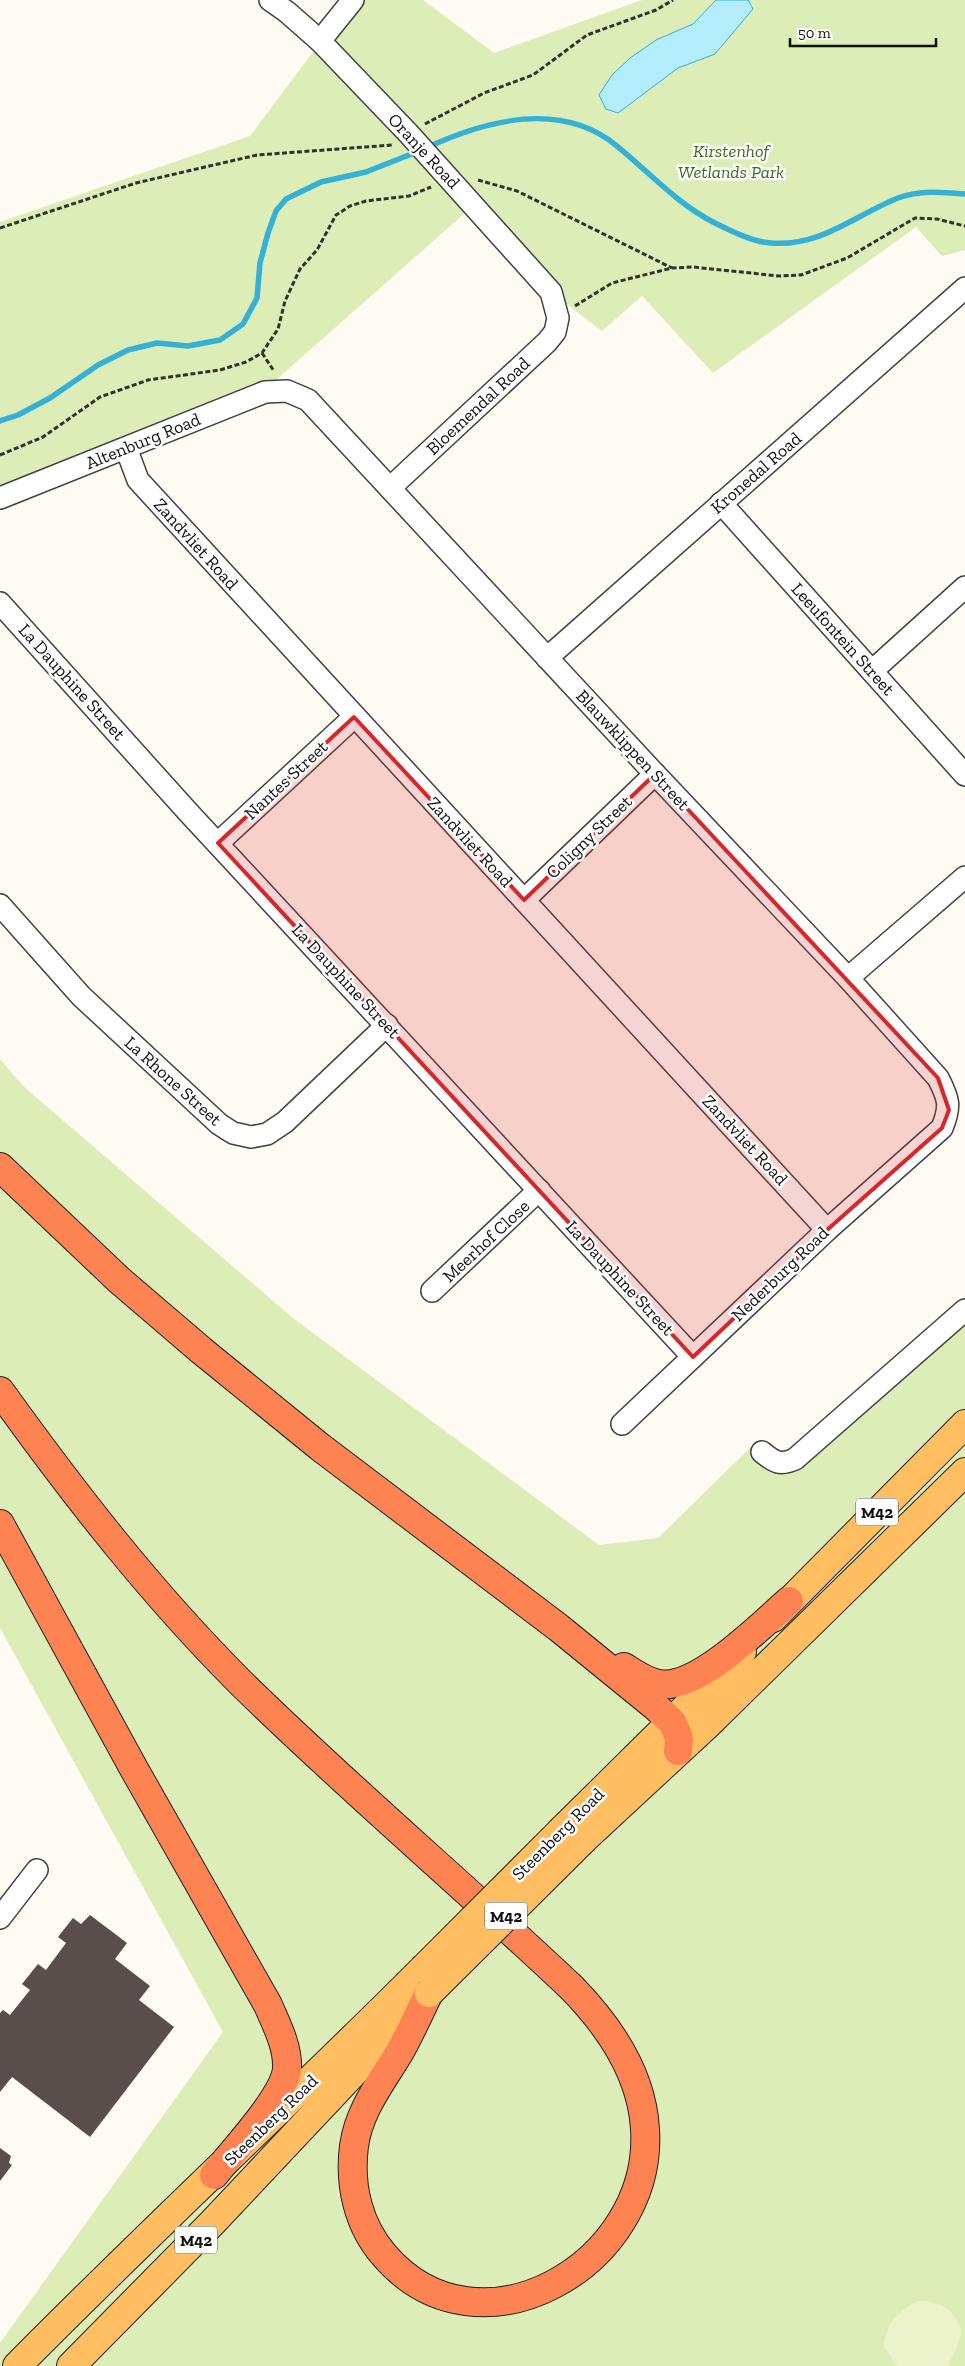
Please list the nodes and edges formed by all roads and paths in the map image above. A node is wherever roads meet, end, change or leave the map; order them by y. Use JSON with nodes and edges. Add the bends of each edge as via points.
{"nodes":[{"id":1,"x":270,"y":0,"type":"edge"},
{"id":2,"x":353,"y":0,"type":"edge"},
{"id":3,"x":673,"y":0,"type":"edge"},
{"id":4,"x":320,"y":41,"type":"junction"},
{"id":5,"x":412,"y":137,"type":"junction"},
{"id":6,"x":452,"y":181,"type":"junction"},
{"id":7,"x":965,"y":226,"type":"edge"},
{"id":8,"x":0,"y":228,"type":"edge"},
{"id":9,"x":672,"y":268,"type":"junction"},
{"id":10,"x":965,"y":288,"type":"edge"},
{"id":11,"x":558,"y":318,"type":"junction"},
{"id":12,"x":287,"y":391,"type":"joint"},
{"id":13,"x":126,"y":448,"type":"junction"},
{"id":14,"x":0,"y":455,"type":"edge"},
{"id":15,"x":390,"y":488,"type":"junction"},
{"id":16,"x":0,"y":498,"type":"edge"},
{"id":17,"x":721,"y":503,"type":"junction"},
{"id":18,"x":965,"y":587,"type":"edge"},
{"id":19,"x":0,"y":603,"type":"edge"},
{"id":20,"x":547,"y":658,"type":"junction"},
{"id":21,"x":872,"y":671,"type":"junction"},
{"id":22,"x":354,"y":717,"type":"junction"},
{"id":23,"x":655,"y":774,"type":"junction"},
{"id":24,"x":965,"y":775,"type":"edge"},
{"id":25,"x":218,"y":843,"type":"junction"},
{"id":26,"x":965,"y":878,"type":"edge"},
{"id":27,"x":524,"y":900,"type":"junction"},
{"id":28,"x":0,"y":905,"type":"edge"},
{"id":29,"x":848,"y":978,"type":"junction"},
{"id":30,"x":387,"y":1025,"type":"junction"},
{"id":31,"x":942,"y":1128,"type":"joint"},
{"id":32,"x":0,"y":1167,"type":"edge"},
{"id":33,"x":539,"y":1190,"type":"junction"},
{"id":34,"x":827,"y":1230,"type":"junction"},
{"id":35,"x":432,"y":1291,"type":"dead end"},
{"id":36,"x":965,"y":1310,"type":"edge"},
{"id":37,"x":693,"y":1357,"type":"junction"},
{"id":38,"x":0,"y":1391,"type":"edge"},
{"id":39,"x":622,"y":1424,"type":"dead end"},
{"id":40,"x":965,"y":1424,"type":"edge"},
{"id":41,"x":762,"y":1452,"type":"dead end"},
{"id":42,"x":965,"y":1472,"type":"edge"},
{"id":43,"x":0,"y":1524,"type":"edge"},
{"id":44,"x":789,"y":1601,"type":"junction"},
{"id":45,"x":559,"y":1628,"type":"junction"},
{"id":46,"x":672,"y":1722,"type":"junction"},
{"id":47,"x":678,"y":1751,"type":"junction"},
{"id":48,"x":574,"y":1834,"type":"junction"},
{"id":49,"x":37,"y":1870,"type":"dead end"},
{"id":50,"x":0,"y":1918,"type":"edge"},
{"id":51,"x":426,"y":1981,"type":"junction"},
{"id":52,"x":214,"y":2175,"type":"junction"},
{"id":53,"x":17,"y":2366,"type":"edge"},
{"id":54,"x":71,"y":2366,"type":"edge"}],
"edges":[{"from":1,"to":4,"type":"street","name":"Oranje Road"},
{"from":2,"to":4,"type":"street"},
{"from":3,"to":5,"type":"path","via":[[656,10],[587,35],[533,75],[484,93]]},
{"from":4,"to":5,"type":"street","name":"Oranje Road"},
{"from":5,"to":6,"type":"street","name":"Oranje Road"},
{"from":5,"to":8,"type":"path","via":[[378,147],[257,154],[136,183]]},
{"from":6,"to":9,"type":"path","via":[[472,179],[517,191]]},
{"from":6,"to":11,"type":"street","name":"Oranje Road","via":[[551,292]]},
{"from":6,"to":14,"type":"path","via":[[409,196],[366,201],[336,215],[317,250],[300,269],[285,301],[278,329],[262,353],[220,370],[148,380],[100,397],[43,437]]},
{"from":7,"to":9,"type":"path","via":[[915,218],[847,258],[802,275]]},
{"from":9,"to":11,"type":"path","via":[[612,284]]},
{"from":10,"to":17,"type":"street","name":"Kronedal Road"},
{"from":11,"to":15,"type":"street","name":"Bloemendal Road","via":[[555,332],[546,342]]},
{"from":12,"to":13,"type":"street","name":"Altenburg Road","via":[[264,392]]},
{"from":12,"to":15,"type":"street","name":"Blauwklippen Street","via":[[308,400]]},
{"from":13,"to":16,"type":"street","name":"Altenburg Road"},
{"from":13,"to":22,"type":"street","name":"Zandvliet Road","via":[[138,480]]},
{"from":15,"to":20,"type":"street","name":"Blauwklippen Street"},
{"from":17,"to":20,"type":"street","name":"Kronedal Road"},
{"from":17,"to":21,"type":"street","name":"Leeufontein Street"},
{"from":18,"to":21,"type":"street"},
{"from":19,"to":25,"type":"street","name":"La Dauphine Street"},
{"from":20,"to":23,"type":"street","name":"Blauwklippen Street"},
{"from":21,"to":24,"type":"street","name":"Leeufontein Street"},
{"from":22,"to":25,"type":"street","name":"Nantes Street"},
{"from":22,"to":27,"type":"street","name":"Zandvliet Road"},
{"from":23,"to":27,"type":"street","name":"Coligny Street"},
{"from":23,"to":29,"type":"street","name":"Blauwklippen Street"},
{"from":25,"to":30,"type":"street","name":"La Dauphine Street"},
{"from":26,"to":29,"type":"street"},
{"from":27,"to":34,"type":"street","name":"Zandvliet Road"},
{"from":28,"to":30,"type":"street","name":"La Rhone Street","via":[[81,996],[201,1108],[233,1133],[251,1138],[267,1134],[285,1122]]},
{"from":29,"to":31,"type":"street","name":"Blauwklippen Street","via":[[938,1078],[949,1110]]},
{"from":30,"to":33,"type":"street","name":"La Dauphine Street"},
{"from":31,"to":34,"type":"street","name":"Nederburg Road"},
{"from":32,"to":45,"type":"highway","via":[[118,1279],[202,1351],[320,1447]]},
{"from":33,"to":35,"type":"street","name":"Meerhof Close"},
{"from":33,"to":37,"type":"street","name":"La Dauphine Street"},
{"from":34,"to":37,"type":"street","name":"Nederburg Road"},
{"from":36,"to":41,"type":"street","via":[[795,1459],[785,1464],[775,1462]]},
{"from":37,"to":39,"type":"street","name":"Nederburg Road"},
{"from":38,"to":51,"type":"highway","via":[[67,1484],[165,1602],[242,1683],[572,1988],[599,2017],[619,2048],[639,2094],[645,2128],[643,2167],[637,2191],[621,2226],[596,2255],[567,2278],[542,2291],[480,2302],[428,2289],[387,2258],[369,2233],[358,2209],[353,2167],[359,2126],[373,2094],[398,2053]]},
{"from":40,"to":44,"type":"main road","name":"Steenberg Road","number":"M42"},
{"from":42,"to":47,"type":"main road","name":"Steenberg Road","number":"M42"},
{"from":43,"to":52,"type":"highway","via":[[268,2005],[282,2041],[287,2067],[282,2086]]},
{"from":44,"to":45,"type":"highway","via":[[718,1662],[672,1684],[658,1684],[639,1677]]},
{"from":44,"to":46,"type":"main road","name":"Steenberg Road","number":"M42"},
{"from":45,"to":46,"type":"highway"},
{"from":46,"to":47,"type":"highway","via":[[679,1739]]},
{"from":46,"to":48,"type":"main road","name":"Steenberg Road","number":"M42"},
{"from":47,"to":48,"type":"main road","name":"Steenberg Road","number":"M42"},
{"from":48,"to":51,"type":"main road","name":"Steenberg Road","number":"M42","bridge":true},
{"from":49,"to":50,"type":"street"},
{"from":51,"to":52,"type":"main road","name":"Steenberg Road","number":"M42"},
{"from":51,"to":54,"type":"main road","name":"Steenberg Road","number":"M42","via":[[227,2209]]},
{"from":52,"to":53,"type":"main road","name":"Steenberg Road","number":"M42","via":[[139,2244]]}]}
